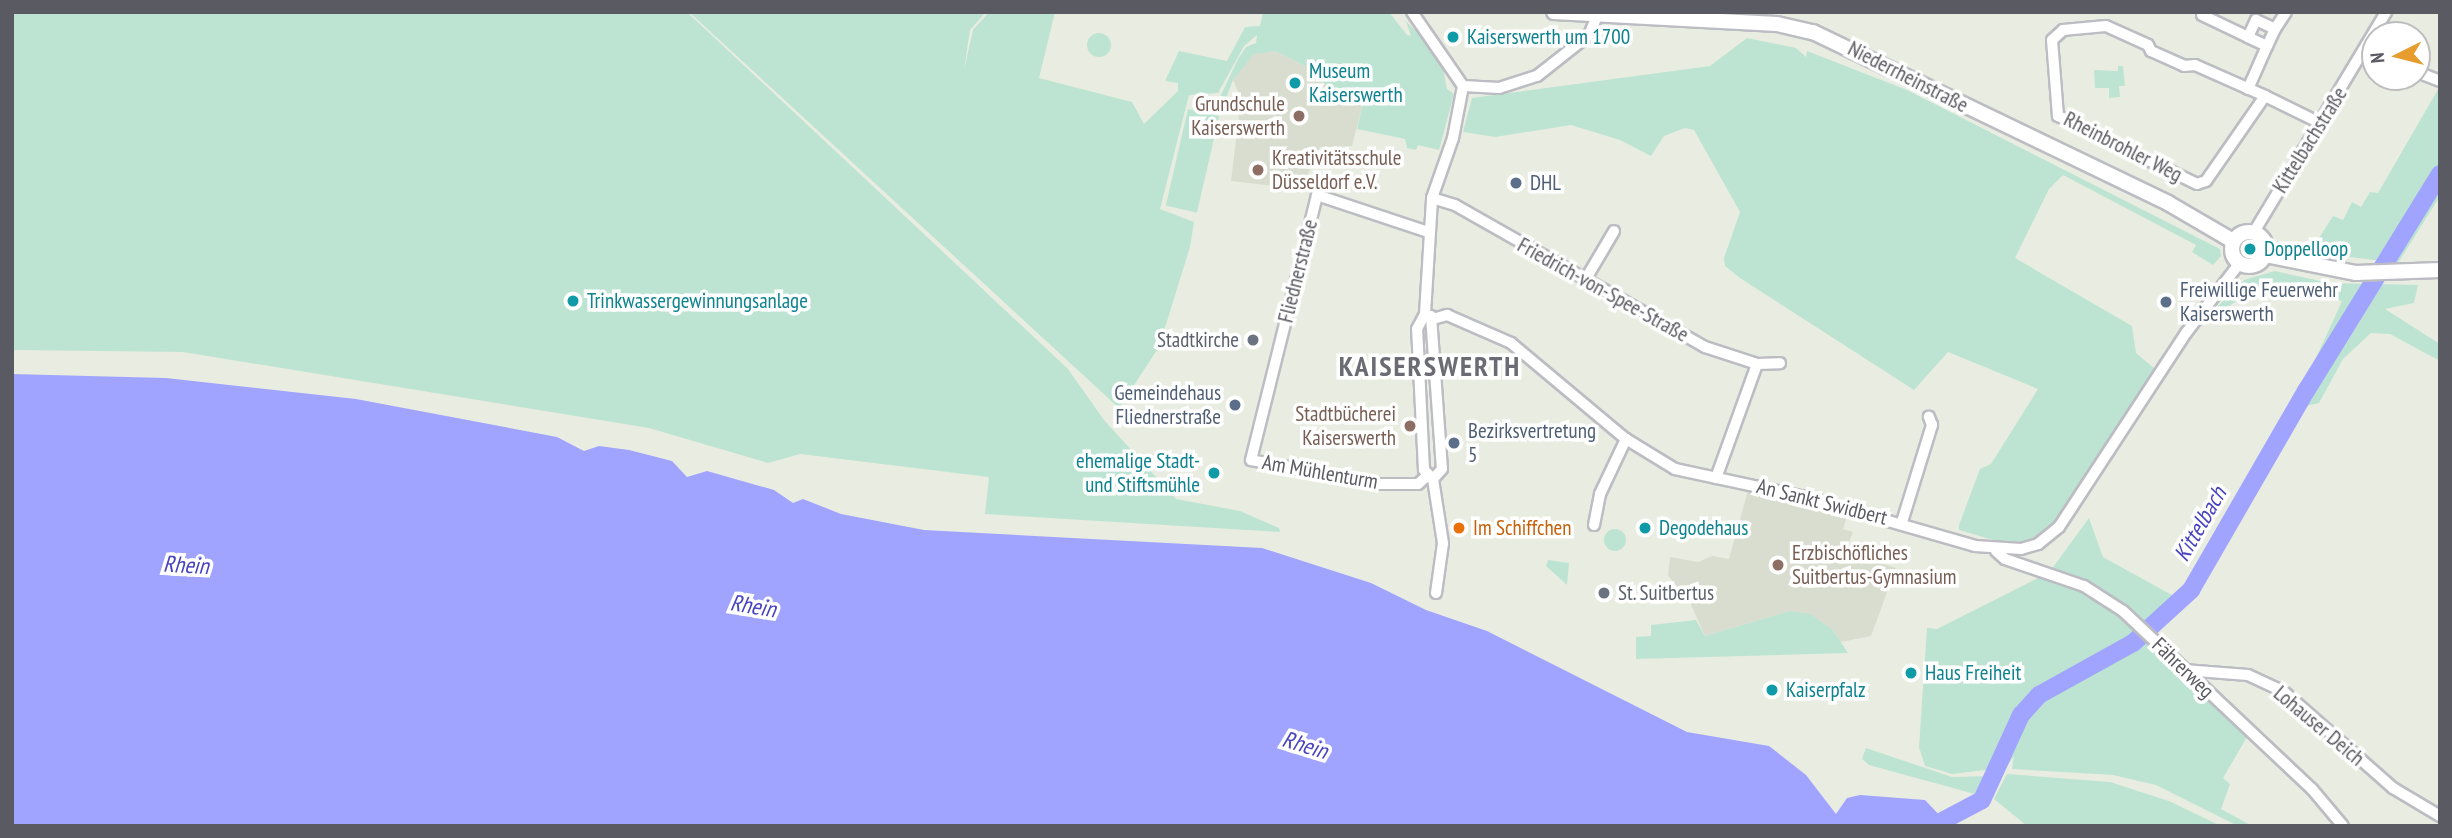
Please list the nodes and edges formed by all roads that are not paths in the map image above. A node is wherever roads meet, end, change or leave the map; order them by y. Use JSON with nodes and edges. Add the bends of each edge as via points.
{"nodes":[{"id":1,"x":1412,"y":12,"type":"edge"},
{"id":2,"x":1555,"y":12,"type":"edge"},
{"id":3,"x":2286,"y":12,"type":"edge"},
{"id":4,"x":2202,"y":15,"type":"dead end"},
{"id":5,"x":1597,"y":21,"type":"junction"},
{"id":6,"x":2275,"y":29,"type":"junction"},
{"id":7,"x":2248,"y":37,"type":"junction"},
{"id":8,"x":2267,"y":46,"type":"junction"},
{"id":9,"x":2361,"y":66,"type":"edge"},
{"id":10,"x":1463,"y":86,"type":"junction"},
{"id":11,"x":2248,"y":89,"type":"junction"},
{"id":12,"x":2264,"y":96,"type":"junction"},
{"id":13,"x":2320,"y":123,"type":"junction"},
{"id":14,"x":1432,"y":198,"type":"junction"},
{"id":15,"x":1614,"y":231,"type":"dead end"},
{"id":16,"x":1428,"y":232,"type":"junction"},
{"id":17,"x":2253,"y":232,"type":"junction"},
{"id":18,"x":2233,"y":241,"type":"junction"},
{"id":19,"x":2265,"y":254,"type":"junction"},
{"id":20,"x":2239,"y":264,"type":"junction"},
{"id":21,"x":2440,"y":270,"type":"edge"},
{"id":22,"x":1584,"y":282,"type":"junction"},
{"id":23,"x":1429,"y":316,"type":"junction"},
{"id":24,"x":1780,"y":363,"type":"dead end"},
{"id":25,"x":1757,"y":364,"type":"junction"},
{"id":26,"x":1929,"y":417,"type":"dead end"},
{"id":27,"x":1626,"y":439,"type":"junction"},
{"id":28,"x":1251,"y":460,"type":"joint"},
{"id":29,"x":1430,"y":477,"type":"junction"},
{"id":30,"x":1716,"y":478,"type":"junction"},
{"id":31,"x":1902,"y":522,"type":"junction"},
{"id":32,"x":1594,"y":525,"type":"dead end"},
{"id":33,"x":1997,"y":551,"type":"junction"},
{"id":34,"x":1436,"y":593,"type":"dead end"},
{"id":35,"x":2184,"y":670,"type":"junction"},
{"id":36,"x":2440,"y":817,"type":"edge"},
{"id":37,"x":2343,"y":826,"type":"edge"}],
"edges":[{"from":1,"to":10,"type":"street"},
{"from":2,"to":5,"type":"main road","name":"Niederrheinstraße"},
{"from":3,"to":6,"type":"street"},
{"from":4,"to":7,"type":"street"},
{"from":5,"to":10,"type":"street","via":[[1537,76],[1499,88]]},
{"from":5,"to":18,"type":"main road","name":"Niederrheinstraße","via":[[1777,24],[1813,32],[2168,203]]},
{"from":6,"to":7,"type":"street","via":[[2256,20]]},
{"from":6,"to":8,"type":"street"},
{"from":7,"to":8,"type":"street"},
{"from":8,"to":11,"type":"street"},
{"from":9,"to":13,"type":"street","name":"Kittelbachstraße"},
{"from":10,"to":14,"type":"street"},
{"from":11,"to":12,"type":"street","name":"Rheinbrohler Weg"},
{"from":11,"to":12,"type":"street","name":"Rheinbrohler Weg","via":[[2194,65],[2184,66],[2106,26],[2063,30],[2052,40],[2058,116],[2197,184],[2206,181]]},
{"from":12,"to":13,"type":"street","name":"Rheinbrohler Weg"},
{"from":13,"to":17,"type":"street","name":"Kittelbachstraße"},
{"from":14,"to":16,"type":"street"},
{"from":14,"to":22,"type":"street","name":"Friedrich-von-Spee-Straße","via":[[1455,205]]},
{"from":15,"to":22,"type":"street"},
{"from":16,"to":23,"type":"street"},
{"from":16,"to":28,"type":"street","name":"Fliednerstraße","via":[[1317,195]]},
{"from":17,"to":18,"type":"main road","via":[[2241,233]]},
{"from":17,"to":19,"type":"main road","via":[[2264,242]]},
{"from":18,"to":20,"type":"main road","via":[[2232,254]]},
{"from":19,"to":20,"type":"main road","via":[[2257,265]]},
{"from":19,"to":21,"type":"main road","via":[[2356,273]]},
{"from":20,"to":33,"type":"street","name":"An Sankt Swidbert","via":[[2186,332],[2059,527],[2038,544]]},
{"from":22,"to":25,"type":"street","name":"Friedrich-von-Spee-Straße","via":[[1705,347]]},
{"from":23,"to":27,"type":"street","name":"An Sankt Swidbert","via":[[1447,315],[1511,342]]},
{"from":23,"to":29,"type":"street","via":[[1418,329]]},
{"from":23,"to":29,"type":"street","via":[[1442,469]]},
{"from":24,"to":25,"type":"street","name":"Friedrich-von-Spee-Straße"},
{"from":25,"to":30,"type":"street"},
{"from":26,"to":31,"type":"street","via":[[1932,425]]},
{"from":27,"to":30,"type":"street","name":"An Sankt Swidbert","via":[[1675,469]]},
{"from":27,"to":32,"type":"street","via":[[1600,494]]},
{"from":28,"to":29,"type":"street","name":"Am Mühlenturm","via":[[1378,484],[1418,484]]},
{"from":29,"to":34,"type":"street","via":[[1443,543]]},
{"from":30,"to":31,"type":"street","name":"An Sankt Swidbert"},
{"from":31,"to":33,"type":"street","name":"An Sankt Swidbert"},
{"from":33,"to":35,"type":"street","name":"Fährerweg","via":[[2005,559],[2084,586],[2138,624]]},
{"from":35,"to":36,"type":"street","name":"Lohauser Deich","via":[[2248,675],[2283,691],[2393,788]]},
{"from":35,"to":37,"type":"street","name":"Fährerweg","via":[[2312,789]]}]}
